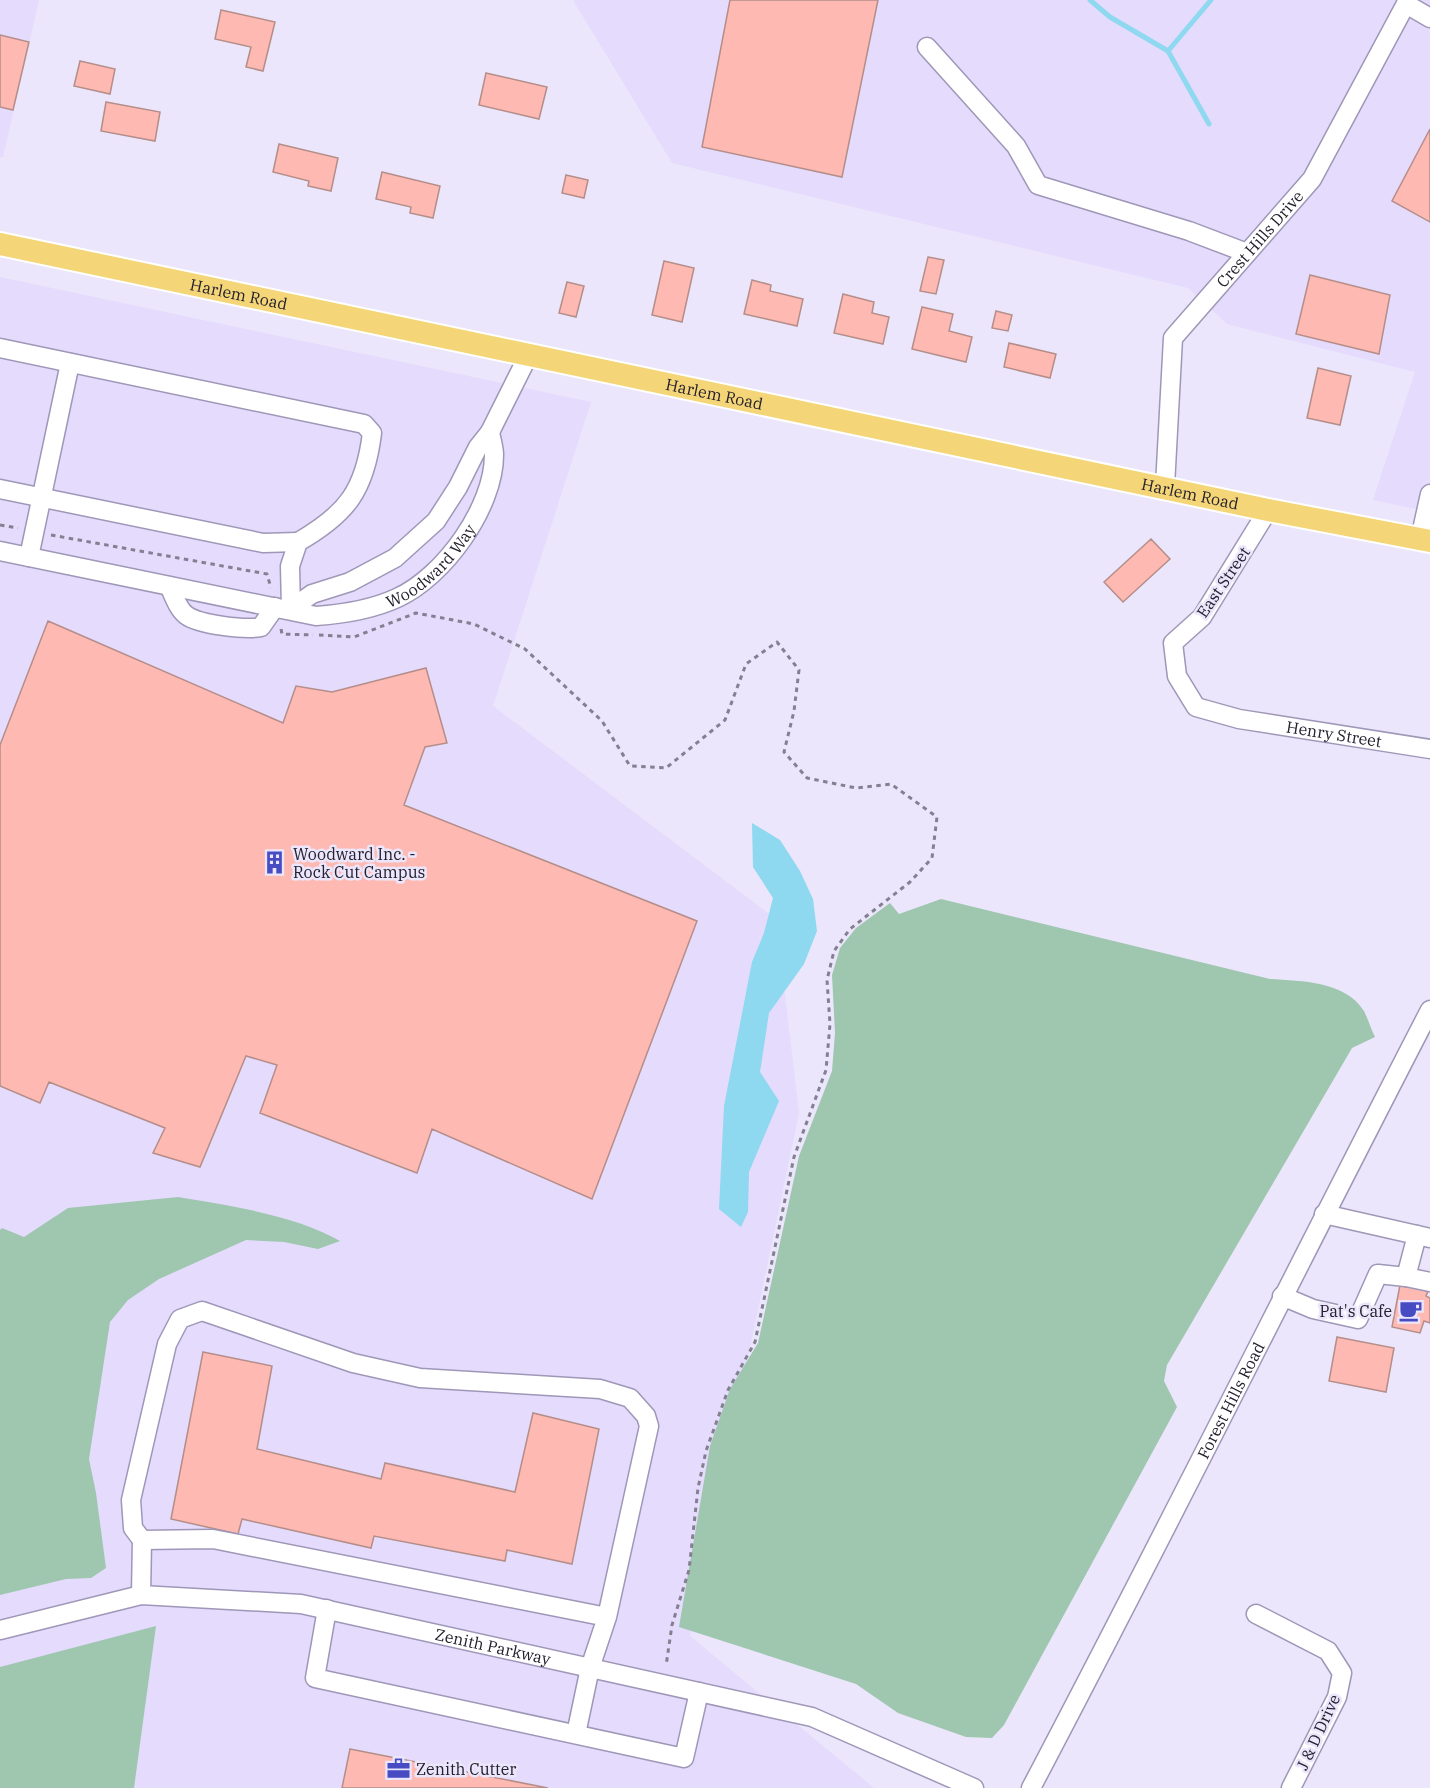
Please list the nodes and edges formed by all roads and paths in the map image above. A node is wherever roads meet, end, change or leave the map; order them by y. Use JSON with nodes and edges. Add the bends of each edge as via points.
{"nodes":[{"id":1,"x":1407,"y":2,"type":"edge"},
{"id":2,"x":1430,"y":18,"type":"edge"},
{"id":3,"x":927,"y":46,"type":"dead end"},
{"id":4,"x":0,"y":244,"type":"edge"},
{"id":5,"x":1247,"y":253,"type":"junction"},
{"id":6,"x":0,"y":348,"type":"edge"},
{"id":7,"x":529,"y":354,"type":"junction"},
{"id":8,"x":70,"y":363,"type":"junction"},
{"id":9,"x":490,"y":432,"type":"junction"},
{"id":10,"x":1165,"y":486,"type":"junction"},
{"id":11,"x":0,"y":489,"type":"edge"},
{"id":12,"x":1430,"y":494,"type":"edge"},
{"id":13,"x":42,"y":497,"type":"junction"},
{"id":14,"x":1268,"y":510,"type":"junction"},
{"id":15,"x":0,"y":525,"type":"edge"},
{"id":16,"x":34,"y":531,"type":"junction"},
{"id":17,"x":1425,"y":540,"type":"edge"},
{"id":18,"x":298,"y":542,"type":"junction"},
{"id":19,"x":0,"y":550,"type":"edge"},
{"id":20,"x":29,"y":557,"type":"junction"},
{"id":21,"x":170,"y":586,"type":"junction"},
{"id":22,"x":283,"y":608,"type":"junction"},
{"id":23,"x":1239,"y":719,"type":"joint"},
{"id":24,"x":1430,"y":749,"type":"edge"},
{"id":25,"x":1430,"y":1010,"type":"edge"},
{"id":26,"x":1324,"y":1214,"type":"junction"},
{"id":27,"x":1423,"y":1236,"type":"edge"},
{"id":28,"x":1406,"y":1277,"type":"junction"},
{"id":29,"x":1430,"y":1282,"type":"edge"},
{"id":30,"x":1282,"y":1296,"type":"junction"},
{"id":31,"x":142,"y":1540,"type":"junction"},
{"id":32,"x":141,"y":1595,"type":"junction"},
{"id":33,"x":327,"y":1609,"type":"junction"},
{"id":34,"x":1256,"y":1614,"type":"dead end"},
{"id":35,"x":608,"y":1617,"type":"junction"},
{"id":36,"x":0,"y":1630,"type":"edge"},
{"id":37,"x":590,"y":1668,"type":"junction"},
{"id":38,"x":672,"y":1686,"type":"junction"},
{"id":39,"x":699,"y":1692,"type":"junction"},
{"id":40,"x":576,"y":1734,"type":"junction"},
{"id":41,"x":974,"y":1788,"type":"edge"},
{"id":42,"x":1031,"y":1788,"type":"edge"},
{"id":43,"x":1291,"y":1788,"type":"edge"}],
"edges":[{"from":1,"to":2,"type":"street"},
{"from":1,"to":5,"type":"street","name":"Crest Hills Drive","via":[[1312,179]]},
{"from":3,"to":5,"type":"street","via":[[1016,147],[1038,185]]},
{"from":4,"to":7,"type":"main road","name":"Harlem Road"},
{"from":5,"to":10,"type":"street","name":"Crest Hills Drive","via":[[1173,338]]},
{"from":6,"to":8,"type":"street"},
{"from":7,"to":9,"type":"street","name":"Woodward Way"},
{"from":7,"to":10,"type":"main road","name":"Harlem Road"},
{"from":8,"to":13,"type":"street"},
{"from":8,"to":18,"type":"street","via":[[364,424],[372,433],[368,463],[354,495],[327,525]]},
{"from":9,"to":22,"type":"street","name":"Woodward Way","via":[[447,505],[417,540],[372,571]]},
{"from":9,"to":22,"type":"street","name":"Woodward Way","via":[[494,454],[490,482],[478,511],[452,552],[428,578],[400,597],[349,613],[316,616]]},
{"from":10,"to":14,"type":"main road","name":"Harlem Road"},
{"from":11,"to":13,"type":"street"},
{"from":12,"to":17,"type":"street"},
{"from":13,"to":16,"type":"street"},
{"from":13,"to":18,"type":"street","via":[[263,543]]},
{"from":14,"to":17,"type":"main road","name":"Harlem Road"},
{"from":14,"to":23,"type":"street","name":"East Street","via":[[1202,617],[1173,643],[1177,676],[1196,707]]},
{"from":15,"to":16,"type":"path"},
{"from":16,"to":20,"type":"street"},
{"from":16,"to":22,"type":"path","via":[[267,574]]},
{"from":18,"to":22,"type":"street"},
{"from":19,"to":20,"type":"street","name":"Woodward Way"},
{"from":20,"to":21,"type":"street","name":"Woodward Way"},
{"from":21,"to":22,"type":"street","name":"Woodward Way"},
{"from":21,"to":22,"type":"street","via":[[186,615],[198,620],[249,629],[261,627]]},
{"from":22,"to":38,"type":"path","via":[[282,634],[354,637],[416,613],[474,624],[525,649],[602,721],[630,766],[666,768],[725,720],[746,664],[777,642],[800,670],[784,752],[807,778],[856,788],[891,784],[937,817],[932,858],[910,882],[850,929],[834,951],[827,980],[830,1024],[826,1070],[794,1156],[755,1342],[728,1390],[706,1451],[689,1570],[672,1625],[665,1665],[676,1668]]},
{"from":23,"to":24,"type":"street","name":"Henry Street"},
{"from":25,"to":26,"type":"street","name":"Forest Hills Road"},
{"from":26,"to":27,"type":"street"},
{"from":26,"to":30,"type":"street","name":"Forest Hills Road"},
{"from":27,"to":28,"type":"street"},
{"from":28,"to":29,"type":"street"},
{"from":28,"to":30,"type":"street","via":[[1378,1274],[1358,1319],[1312,1310]]},
{"from":30,"to":42,"type":"street","name":"Forest Hills Road"},
{"from":31,"to":32,"type":"street"},
{"from":31,"to":35,"type":"street","via":[[213,1539]]},
{"from":31,"to":35,"type":"street","via":[[133,1528],[130,1500],[167,1344],[180,1319],[202,1311],[353,1363],[420,1378],[600,1389],[630,1398],[646,1416],[649,1426]]},
{"from":32,"to":33,"type":"street","name":"Zenith Parkway","via":[[302,1604]]},
{"from":32,"to":36,"type":"street","name":"Zenith Parkway"},
{"from":33,"to":37,"type":"street","name":"Zenith Parkway"},
{"from":33,"to":40,"type":"street","via":[[315,1678]]},
{"from":34,"to":43,"type":"street","name":"J & D Drive","via":[[1328,1651],[1342,1673],[1337,1697]]},
{"from":35,"to":37,"type":"street"},
{"from":37,"to":38,"type":"street","name":"Zenith Parkway"},
{"from":37,"to":40,"type":"street"},
{"from":38,"to":39,"type":"street","name":"Zenith Parkway"},
{"from":39,"to":40,"type":"street","via":[[684,1758]]},
{"from":39,"to":41,"type":"street","name":"Zenith Parkway","via":[[812,1717]]}]}
